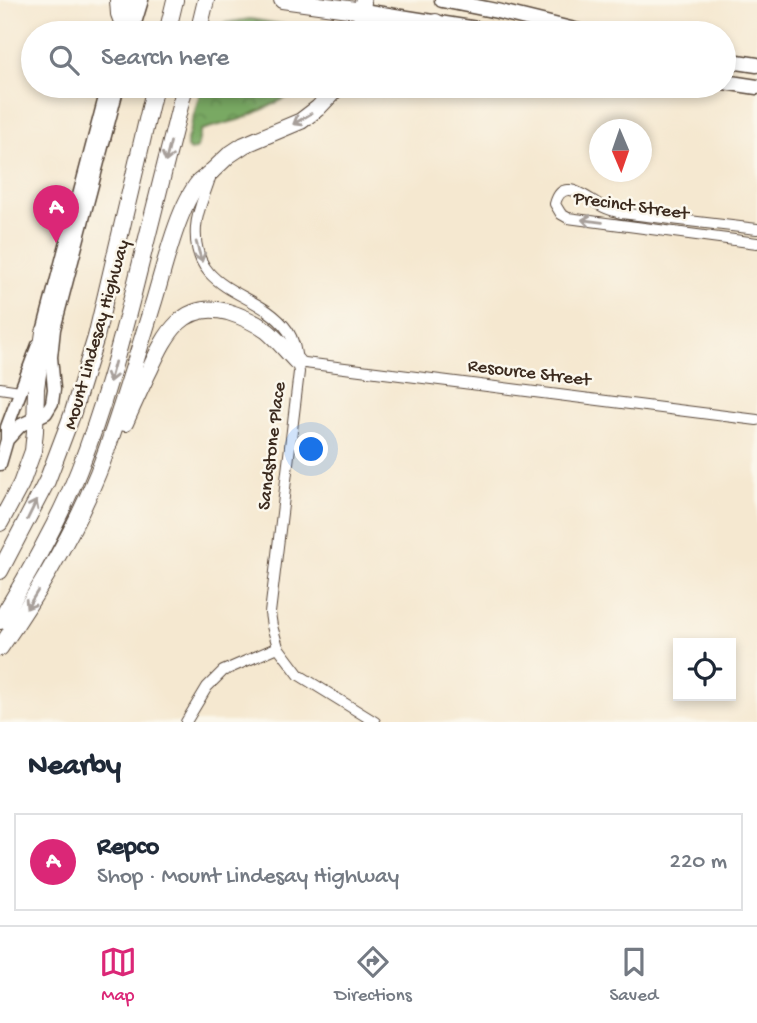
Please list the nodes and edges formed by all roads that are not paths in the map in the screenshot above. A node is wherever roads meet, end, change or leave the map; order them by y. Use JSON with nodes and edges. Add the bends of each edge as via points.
{"nodes":[{"id":1,"x":118,"y":0,"type":"edge"},
{"id":2,"x":131,"y":0,"type":"edge"},
{"id":3,"x":142,"y":0,"type":"edge"},
{"id":4,"x":282,"y":0,"type":"edge"},
{"id":5,"x":442,"y":0,"type":"edge"},
{"id":6,"x":174,"y":3,"type":"edge"},
{"id":7,"x":363,"y":5,"type":"edge"},
{"id":8,"x":122,"y":21,"type":"edge"},
{"id":9,"x":128,"y":21,"type":"edge"},
{"id":10,"x":131,"y":21,"type":"edge"},
{"id":11,"x":170,"y":21,"type":"edge"},
{"id":12,"x":432,"y":21,"type":"edge"},
{"id":13,"x":538,"y":21,"type":"edge"},
{"id":14,"x":736,"y":62,"type":"edge"},
{"id":15,"x":757,"y":65,"type":"edge"},
{"id":16,"x":736,"y":84,"type":"edge"},
{"id":17,"x":757,"y":87,"type":"edge"},
{"id":18,"x":106,"y":98,"type":"edge"},
{"id":19,"x":115,"y":98,"type":"edge"},
{"id":20,"x":152,"y":98,"type":"edge"},
{"id":21,"x":182,"y":98,"type":"edge"},
{"id":22,"x":328,"y":98,"type":"edge"},
{"id":23,"x":211,"y":172,"type":"junction"},
{"id":24,"x":757,"y":229,"type":"edge"},
{"id":25,"x":757,"y":243,"type":"edge"},
{"id":26,"x":44,"y":332,"type":"junction"},
{"id":27,"x":297,"y":362,"type":"junction"},
{"id":28,"x":0,"y":388,"type":"edge"},
{"id":29,"x":20,"y":391,"type":"junction"},
{"id":30,"x":35,"y":418,"type":"junction"},
{"id":31,"x":757,"y":420,"type":"edge"},
{"id":32,"x":7,"y":439,"type":"junction"},
{"id":33,"x":0,"y":464,"type":"edge"},
{"id":34,"x":99,"y":471,"type":"junction"},
{"id":35,"x":0,"y":523,"type":"edge"},
{"id":36,"x":0,"y":571,"type":"edge"},
{"id":37,"x":0,"y":621,"type":"edge"},
{"id":38,"x":278,"y":647,"type":"junction"},
{"id":39,"x":0,"y":648,"type":"edge"},
{"id":40,"x":186,"y":722,"type":"edge"},
{"id":41,"x":375,"y":722,"type":"edge"}],
"edges":[{"from":1,"to":8,"type":"main road"},
{"from":2,"to":9,"type":"main road"},
{"from":3,"to":10,"type":"street"},
{"from":4,"to":7,"type":"main road"},
{"from":5,"to":13,"type":"main road"},
{"from":6,"to":11,"type":"main road"},
{"from":7,"to":12,"type":"main road"},
{"from":14,"to":15,"type":"main road"},
{"from":16,"to":17,"type":"main road"},
{"from":18,"to":26,"type":"main road"},
{"from":19,"to":30,"type":"street","name":"Mount Lindesay Highway","via":[[54,329],[52,403],[46,413]]},
{"from":36,"to":20,"type":"main road","name":"Mount Lindesay Highway","one_way":true,"via":[[47,481],[72,415],[96,337]]},
{"from":21,"to":37,"type":"main road","name":"Mount Lindesay Highway","one_way":true,"via":[[93,433],[58,517]]},
{"from":22,"to":23,"type":"main road","one_way":true,"via":[[300,121],[244,145]]},
{"from":23,"to":27,"type":"street","name":"Sandstone Place","one_way":true,"via":[[196,226],[201,261],[222,285],[288,330]]},
{"from":23,"to":34,"type":"main road","via":[[190,196],[178,225]]},
{"from":25,"to":24,"type":"street","name":"Precinct Street","one_way":true,"via":[[568,218],[555,204],[561,192],[571,189],[621,213]]},
{"from":26,"to":29,"type":"street"},
{"from":26,"to":30,"type":"main road"},
{"from":27,"to":31,"type":"street","name":"Resource Street"},
{"from":27,"to":34,"type":"main road","via":[[265,329],[243,318],[222,311],[192,313],[166,337]]},
{"from":27,"to":38,"type":"street","name":"Sandstone Place","via":[[299,381],[270,614]]},
{"from":28,"to":29,"type":"street"},
{"from":29,"to":32,"type":"street"},
{"from":30,"to":32,"type":"street","name":"Mount Lindesay Highway"},
{"from":30,"to":35,"type":"main road","via":[[31,460]]},
{"from":32,"to":33,"type":"street"},
{"from":34,"to":39,"type":"main road","one_way":true,"via":[[57,558]]},
{"from":38,"to":40,"type":"street","via":[[223,671],[207,687]]},
{"from":38,"to":41,"type":"street","name":"Sandstone Place","via":[[299,675]]}]}
